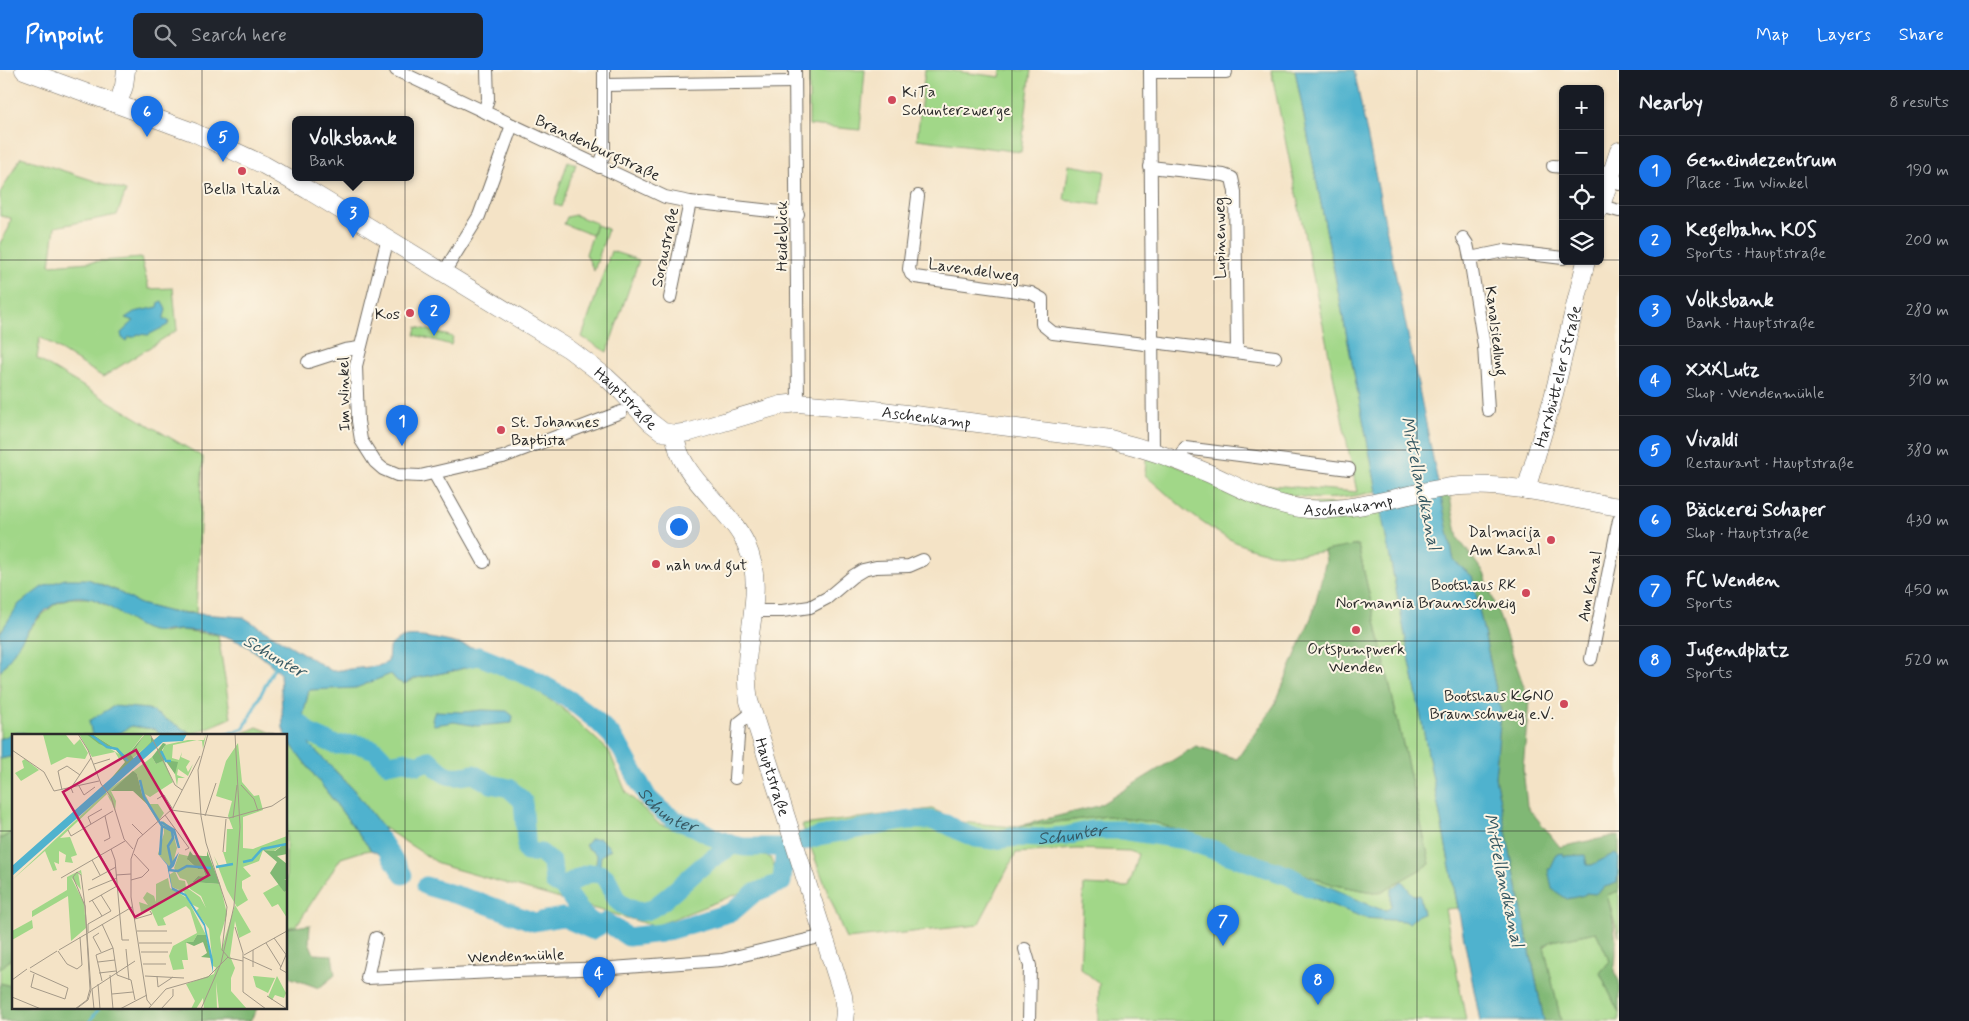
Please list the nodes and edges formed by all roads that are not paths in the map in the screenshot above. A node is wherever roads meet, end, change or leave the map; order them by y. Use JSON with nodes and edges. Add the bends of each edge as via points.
{"nodes":[{"id":1,"x":24,"y":70,"type":"edge"},
{"id":2,"x":126,"y":70,"type":"edge"},
{"id":3,"x":488,"y":70,"type":"edge"},
{"id":4,"x":604,"y":70,"type":"edge"},
{"id":5,"x":1150,"y":71,"type":"edge"},
{"id":6,"x":403,"y":72,"type":"edge"},
{"id":7,"x":1226,"y":72,"type":"dead end"},
{"id":8,"x":795,"y":76,"type":"edge"},
{"id":9,"x":604,"y":85,"type":"junction"},
{"id":10,"x":118,"y":104,"type":"junction"},
{"id":11,"x":484,"y":112,"type":"junction"},
{"id":12,"x":512,"y":125,"type":"junction"},
{"id":13,"x":1619,"y":151,"type":"edge"},
{"id":14,"x":599,"y":167,"type":"junction"},
{"id":15,"x":1150,"y":167,"type":"junction"},
{"id":16,"x":1611,"y":176,"type":"edge"},
{"id":17,"x":918,"y":196,"type":"dead end"},
{"id":18,"x":1604,"y":198,"type":"edge"},
{"id":19,"x":690,"y":202,"type":"junction"},
{"id":20,"x":1604,"y":208,"type":"edge"},
{"id":21,"x":1619,"y":211,"type":"edge"},
{"id":22,"x":798,"y":214,"type":"junction"},
{"id":23,"x":388,"y":238,"type":"junction"},
{"id":24,"x":1463,"y":238,"type":"dead end"},
{"id":25,"x":1470,"y":258,"type":"junction"},
{"id":26,"x":1559,"y":258,"type":"edge"},
{"id":27,"x":1585,"y":265,"type":"edge"},
{"id":28,"x":444,"y":272,"type":"junction"},
{"id":29,"x":670,"y":298,"type":"dead end"},
{"id":30,"x":1153,"y":344,"type":"junction"},
{"id":31,"x":359,"y":348,"type":"junction"},
{"id":32,"x":1236,"y":352,"type":"junction"},
{"id":33,"x":1275,"y":357,"type":"dead end"},
{"id":34,"x":308,"y":362,"type":"dead end"},
{"id":35,"x":798,"y":403,"type":"junction"},
{"id":36,"x":1488,"y":410,"type":"dead end"},
{"id":37,"x":621,"y":412,"type":"dead end"},
{"id":38,"x":675,"y":434,"type":"junction"},
{"id":39,"x":1153,"y":450,"type":"junction"},
{"id":40,"x":1178,"y":460,"type":"junction"},
{"id":41,"x":1349,"y":469,"type":"dead end"},
{"id":42,"x":434,"y":473,"type":"junction"},
{"id":43,"x":1526,"y":490,"type":"junction"},
{"id":44,"x":1619,"y":507,"type":"edge"},
{"id":45,"x":1619,"y":520,"type":"edge"},
{"id":46,"x":923,"y":560,"type":"dead end"},
{"id":47,"x":484,"y":562,"type":"dead end"},
{"id":48,"x":754,"y":611,"type":"junction"},
{"id":49,"x":1591,"y":659,"type":"dead end"},
{"id":50,"x":752,"y":713,"type":"junction"},
{"id":51,"x":735,"y":778,"type":"dead end"},
{"id":52,"x":824,"y":936,"type":"junction"},
{"id":53,"x":376,"y":938,"type":"dead end"},
{"id":54,"x":1025,"y":949,"type":"dead end"},
{"id":55,"x":844,"y":1021,"type":"edge"},
{"id":56,"x":1029,"y":1021,"type":"edge"}],
"edges":[{"from":1,"to":10,"type":"main road","name":"Hauptstraße"},
{"from":2,"to":10,"type":"main road"},
{"from":3,"to":11,"type":"street","via":[[488,99]]},
{"from":4,"to":9,"type":"street"},
{"from":5,"to":7,"type":"street"},
{"from":5,"to":15,"type":"street"},
{"from":6,"to":11,"type":"street","name":"Brandenburgstraße"},
{"from":8,"to":9,"type":"street"},
{"from":8,"to":22,"type":"street","name":"Heideblick"},
{"from":9,"to":14,"type":"street","via":[[604,154]]},
{"from":10,"to":23,"type":"main road","name":"Hauptstraße","via":[[193,132],[264,165]]},
{"from":11,"to":12,"type":"street","name":"Brandenburgstraße"},
{"from":12,"to":14,"type":"street","name":"Brandenburgstraße"},
{"from":12,"to":28,"type":"street","via":[[479,216]]},
{"from":13,"to":16,"type":"main road"},
{"from":14,"to":19,"type":"street","name":"Brandenburgstraße","via":[[665,197]]},
{"from":15,"to":30,"type":"street"},
{"from":15,"to":32,"type":"street","name":"Lupinenweg","via":[[1232,178],[1235,192]]},
{"from":16,"to":18,"type":"main road"},
{"from":17,"to":30,"type":"street","name":"Lavendelweg","via":[[909,262],[911,274],[920,279],[1032,293],[1042,299],[1042,324],[1053,333]]},
{"from":19,"to":22,"type":"street","name":"Brandenburgstraße"},
{"from":19,"to":29,"type":"street","name":"Soraustraße"},
{"from":20,"to":21,"type":"street"},
{"from":22,"to":35,"type":"street","name":"Heideblick"},
{"from":23,"to":28,"type":"main road","name":"Hauptstraße"},
{"from":23,"to":31,"type":"street","name":"Im Winkel"},
{"from":24,"to":25,"type":"street","name":"Kanalsiedlung"},
{"from":25,"to":26,"type":"street","via":[[1504,252]]},
{"from":25,"to":36,"type":"street","name":"Kanalsiedlung","via":[[1484,346]]},
{"from":27,"to":43,"type":"main road","name":"Harxbütteler Straße","via":[[1553,398]]},
{"from":28,"to":38,"type":"main road","name":"Hauptstraße","via":[[569,349],[622,392],[654,426]]},
{"from":30,"to":32,"type":"street"},
{"from":30,"to":39,"type":"street"},
{"from":31,"to":34,"type":"street","name":"Im Winkel"},
{"from":31,"to":42,"type":"street","name":"Im Winkel","via":[[356,366],[358,421],[367,452],[389,472],[406,476]]},
{"from":32,"to":33,"type":"street"},
{"from":35,"to":38,"type":"main road","name":"Aschenkamp"},
{"from":35,"to":39,"type":"main road","name":"Aschenkamp","via":[[1111,440]]},
{"from":37,"to":42,"type":"street","name":"Im Winkel","via":[[503,457]]},
{"from":38,"to":48,"type":"main road","name":"Hauptstraße","via":[[677,450],[685,465],[732,522],[746,545],[754,577]]},
{"from":39,"to":40,"type":"main road","name":"Aschenkamp"},
{"from":40,"to":41,"type":"street","name":"Aschenkamp","via":[[1185,448]]},
{"from":40,"to":43,"type":"main road","name":"Aschenkamp","via":[[1255,496],[1278,504],[1320,510],[1349,508],[1451,487],[1487,485]]},
{"from":42,"to":47,"type":"street"},
{"from":43,"to":44,"type":"main road","name":"Aschenkamp"},
{"from":45,"to":49,"type":"street","name":"Am Kanal"},
{"from":46,"to":48,"type":"street","via":[[908,566],[863,570],[810,607]]},
{"from":48,"to":50,"type":"main road","name":"Hauptstraße","via":[[747,663],[747,690]]},
{"from":50,"to":51,"type":"street","via":[[739,723]]},
{"from":50,"to":52,"type":"main road","name":"Hauptstraße"},
{"from":52,"to":53,"type":"street","name":"Wendenmühle","via":[[722,960],[367,978]]},
{"from":52,"to":55,"type":"main road","name":"Hauptstraße","via":[[843,996]]},
{"from":54,"to":56,"type":"street","via":[[1030,966]]}]}
